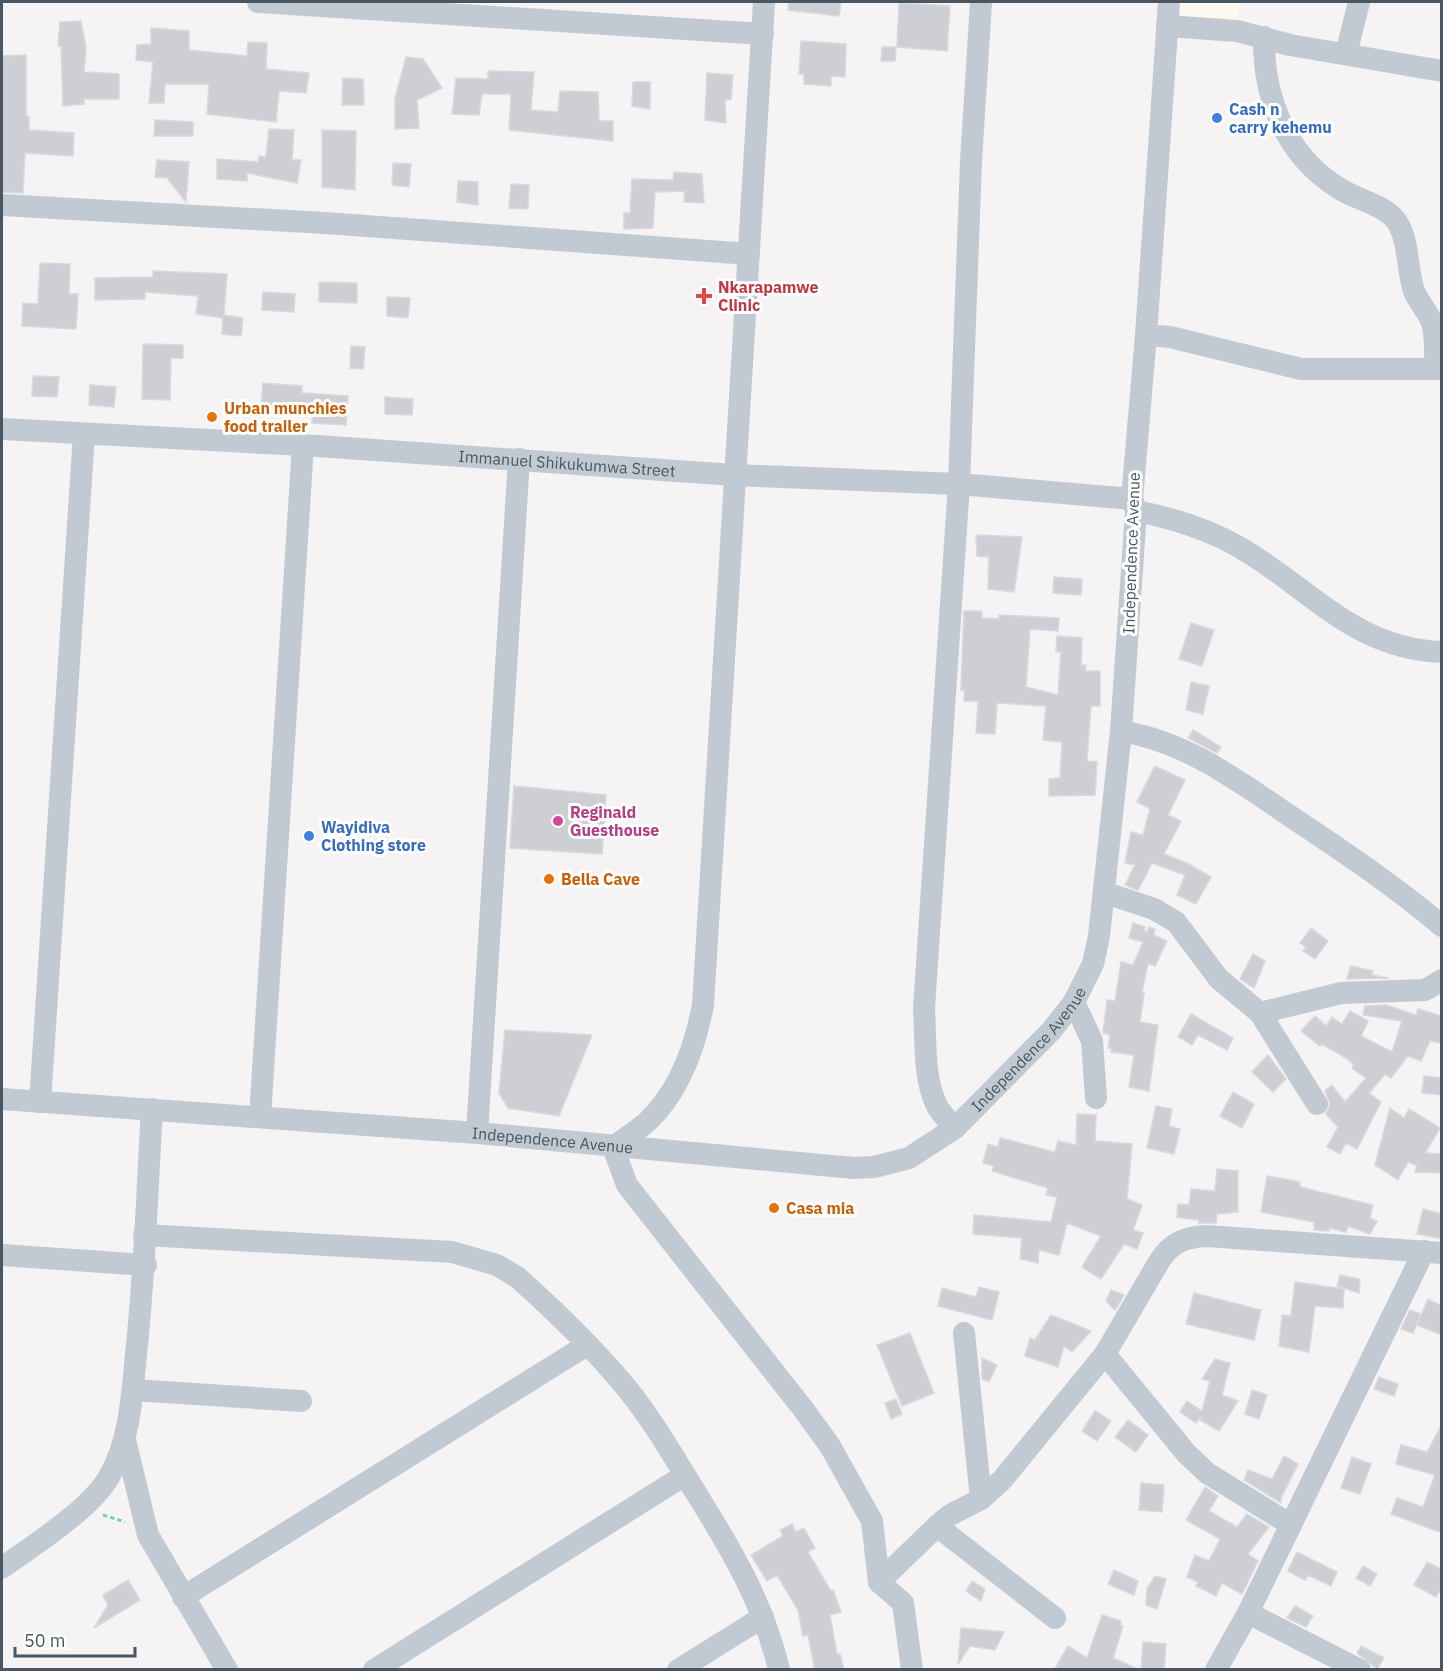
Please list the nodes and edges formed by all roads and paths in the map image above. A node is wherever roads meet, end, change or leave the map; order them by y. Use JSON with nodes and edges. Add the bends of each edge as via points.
{"nodes":[{"id":1,"x":258,"y":2,"type":"edge"},
{"id":2,"x":764,"y":2,"type":"edge"},
{"id":3,"x":981,"y":2,"type":"edge"},
{"id":4,"x":1168,"y":2,"type":"edge"},
{"id":5,"x":1359,"y":2,"type":"edge"},
{"id":6,"x":1167,"y":26,"type":"junction"},
{"id":7,"x":763,"y":34,"type":"junction"},
{"id":8,"x":1264,"y":37,"type":"junction"},
{"id":9,"x":1346,"y":54,"type":"junction"},
{"id":10,"x":1442,"y":71,"type":"edge"},
{"id":11,"x":2,"y":205,"type":"edge"},
{"id":12,"x":750,"y":254,"type":"junction"},
{"id":13,"x":1146,"y":335,"type":"junction"},
{"id":14,"x":1438,"y":368,"type":"edge"},
{"id":15,"x":2,"y":429,"type":"edge"},
{"id":16,"x":84,"y":434,"type":"junction"},
{"id":17,"x":303,"y":445,"type":"junction"},
{"id":18,"x":519,"y":459,"type":"junction"},
{"id":19,"x":734,"y":475,"type":"junction"},
{"id":20,"x":959,"y":484,"type":"junction"},
{"id":21,"x":1134,"y":505,"type":"junction"},
{"id":22,"x":1442,"y":652,"type":"edge"},
{"id":23,"x":1121,"y":731,"type":"junction"},
{"id":24,"x":1106,"y":893,"type":"junction"},
{"id":25,"x":1442,"y":926,"type":"edge"},
{"id":26,"x":1442,"y":980,"type":"edge"},
{"id":27,"x":1074,"y":1002,"type":"junction"},
{"id":28,"x":1260,"y":1013,"type":"junction"},
{"id":29,"x":1096,"y":1098,"type":"dead end"},
{"id":30,"x":2,"y":1099,"type":"edge"},
{"id":31,"x":40,"y":1102,"type":"junction"},
{"id":32,"x":1317,"y":1104,"type":"dead end"},
{"id":33,"x":152,"y":1108,"type":"junction"},
{"id":34,"x":260,"y":1117,"type":"junction"},
{"id":35,"x":955,"y":1128,"type":"junction"},
{"id":36,"x":477,"y":1133,"type":"junction"},
{"id":37,"x":613,"y":1147,"type":"junction"},
{"id":38,"x":144,"y":1235,"type":"junction"},
{"id":39,"x":1433,"y":1252,"type":"edge"},
{"id":40,"x":2,"y":1255,"type":"edge"},
{"id":41,"x":146,"y":1265,"type":"junction"},
{"id":42,"x":964,"y":1333,"type":"dead end"},
{"id":43,"x":587,"y":1345,"type":"junction"},
{"id":44,"x":1105,"y":1354,"type":"junction"},
{"id":45,"x":133,"y":1390,"type":"junction"},
{"id":46,"x":301,"y":1401,"type":"dead end"},
{"id":47,"x":125,"y":1440,"type":"junction"},
{"id":48,"x":685,"y":1475,"type":"junction"},
{"id":49,"x":981,"y":1499,"type":"junction"},
{"id":50,"x":96,"y":1515,"type":"dead end"},
{"id":51,"x":1292,"y":1525,"type":"junction"},
{"id":52,"x":938,"y":1526,"type":"junction"},
{"id":53,"x":148,"y":1534,"type":"junction"},
{"id":54,"x":2,"y":1568,"type":"edge"},
{"id":55,"x":879,"y":1582,"type":"junction"},
{"id":56,"x":183,"y":1597,"type":"junction"},
{"id":57,"x":1248,"y":1613,"type":"junction"},
{"id":58,"x":763,"y":1617,"type":"junction"},
{"id":59,"x":1055,"y":1618,"type":"dead end"},
{"id":60,"x":227,"y":1670,"type":"edge"},
{"id":61,"x":374,"y":1670,"type":"edge"},
{"id":62,"x":678,"y":1670,"type":"edge"},
{"id":63,"x":779,"y":1670,"type":"edge"},
{"id":64,"x":912,"y":1670,"type":"edge"},
{"id":65,"x":1216,"y":1670,"type":"edge"},
{"id":66,"x":1360,"y":1670,"type":"edge"}],
"edges":[{"from":1,"to":7,"type":"street"},
{"from":2,"to":7,"type":"street"},
{"from":3,"to":20,"type":"street"},
{"from":4,"to":6,"type":"street","name":"Independence Avenue"},
{"from":5,"to":9,"type":"street"},
{"from":6,"to":8,"type":"street"},
{"from":6,"to":13,"type":"street","name":"Independence Avenue"},
{"from":7,"to":12,"type":"street"},
{"from":8,"to":9,"type":"street"},
{"from":8,"to":14,"type":"street","via":[[1264,67],[1270,91],[1282,126],[1296,150],[1338,188],[1391,215],[1401,231],[1414,290],[1434,328]]},
{"from":9,"to":10,"type":"street"},
{"from":11,"to":12,"type":"street","via":[[325,223]]},
{"from":12,"to":19,"type":"street"},
{"from":13,"to":14,"type":"street","via":[[1170,337],[1301,369]]},
{"from":13,"to":21,"type":"street","name":"Independence Avenue"},
{"from":15,"to":16,"type":"street","name":"Immanuel Shikukumwa Street"},
{"from":16,"to":17,"type":"street","name":"Immanuel Shikukumwa Street"},
{"from":16,"to":31,"type":"street"},
{"from":17,"to":18,"type":"street","name":"Immanuel Shikukumwa Street"},
{"from":17,"to":34,"type":"street"},
{"from":18,"to":19,"type":"street","name":"Immanuel Shikukumwa Street"},
{"from":18,"to":36,"type":"street"},
{"from":19,"to":20,"type":"street","name":"Immanuel Shikukumwa Street"},
{"from":19,"to":37,"type":"street","via":[[703,1005],[692,1047],[674,1086],[647,1121]]},
{"from":20,"to":21,"type":"street","name":"Immanuel Shikukumwa Street"},
{"from":20,"to":35,"type":"street","via":[[924,1008],[934,1099]]},
{"from":21,"to":22,"type":"street","name":"Immanuel Shikukumwa Street","via":[[1193,525],[1239,547],[1332,614],[1366,632],[1411,649]]},
{"from":21,"to":23,"type":"street","name":"Independence Avenue"},
{"from":23,"to":24,"type":"street","name":"Independence Avenue"},
{"from":23,"to":25,"type":"street","via":[[1169,742],[1211,763],[1390,884]]},
{"from":24,"to":27,"type":"street","name":"Independence Avenue","via":[[1093,964]]},
{"from":24,"to":28,"type":"street","via":[[1154,909],[1176,922],[1219,979]]},
{"from":26,"to":28,"type":"street","via":[[1425,990],[1341,993]]},
{"from":27,"to":29,"type":"street","via":[[1092,1041]]},
{"from":27,"to":35,"type":"street","name":"Independence Avenue","via":[[1051,1031]]},
{"from":28,"to":32,"type":"street"},
{"from":30,"to":31,"type":"street","name":"Independence Avenue"},
{"from":31,"to":33,"type":"street","name":"Independence Avenue"},
{"from":33,"to":34,"type":"street","name":"Independence Avenue"},
{"from":33,"to":38,"type":"street"},
{"from":34,"to":36,"type":"street","name":"Independence Avenue"},
{"from":35,"to":37,"type":"street","name":"Independence Avenue","via":[[909,1158],[854,1168]]},
{"from":36,"to":37,"type":"street","name":"Independence Avenue"},
{"from":37,"to":55,"type":"street","via":[[627,1185],[830,1446],[872,1521]]},
{"from":38,"to":41,"type":"street"},
{"from":38,"to":43,"type":"street","via":[[452,1252],[475,1257],[517,1277]]},
{"from":39,"to":44,"type":"street","via":[[1208,1236],[1186,1239],[1167,1249]]},
{"from":39,"to":51,"type":"street"},
{"from":40,"to":41,"type":"street"},
{"from":41,"to":45,"type":"street"},
{"from":42,"to":49,"type":"street"},
{"from":43,"to":48,"type":"street","via":[[622,1382]]},
{"from":43,"to":56,"type":"street"},
{"from":44,"to":49,"type":"street","via":[[1002,1480]]},
{"from":44,"to":51,"type":"street","via":[[1207,1473]]},
{"from":45,"to":46,"type":"street"},
{"from":45,"to":47,"type":"street"},
{"from":47,"to":53,"type":"street"},
{"from":47,"to":54,"type":"street","via":[[108,1479],[95,1494],[60,1526]]},
{"from":48,"to":58,"type":"street","via":[[729,1546]]},
{"from":48,"to":61,"type":"street"},
{"from":49,"to":52,"type":"street"},
{"from":50,"to":53,"type":"path","via":[[108,1515]]},
{"from":51,"to":57,"type":"street"},
{"from":52,"to":55,"type":"street"},
{"from":52,"to":59,"type":"street"},
{"from":53,"to":56,"type":"street"},
{"from":55,"to":64,"type":"street","via":[[903,1603]]},
{"from":56,"to":60,"type":"street"},
{"from":57,"to":65,"type":"street"},
{"from":57,"to":66,"type":"street"},
{"from":58,"to":62,"type":"street"},
{"from":58,"to":63,"type":"street"}]}
